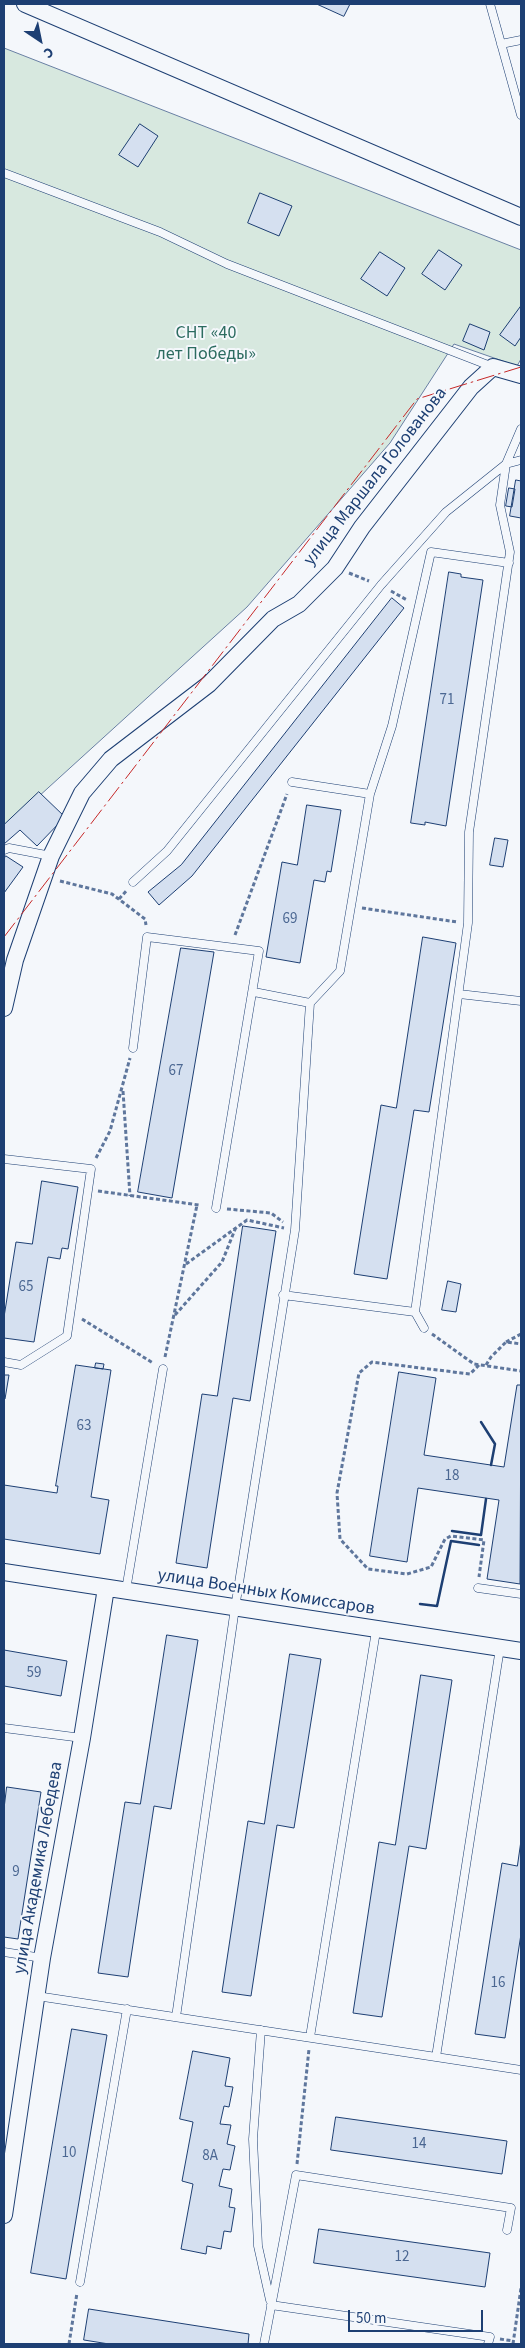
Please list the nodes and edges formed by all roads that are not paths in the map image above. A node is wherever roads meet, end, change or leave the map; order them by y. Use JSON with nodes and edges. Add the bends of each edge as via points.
{"nodes":[{"id":1,"x":25,"y":4,"type":"edge"},
{"id":2,"x":490,"y":4,"type":"edge"},
{"id":3,"x":521,"y":40,"type":"edge"},
{"id":4,"x":501,"y":44,"type":"junction"},
{"id":5,"x":521,"y":114,"type":"edge"},
{"id":6,"x":4,"y":173,"type":"edge"},
{"id":7,"x":521,"y":217,"type":"edge"},
{"id":8,"x":493,"y":367,"type":"junction"},
{"id":9,"x":521,"y":375,"type":"edge"},
{"id":10,"x":521,"y":430,"type":"edge"},
{"id":11,"x":521,"y":460,"type":"edge"},
{"id":12,"x":506,"y":464,"type":"junction"},
{"id":13,"x":509,"y":563,"type":"junction"},
{"id":14,"x":292,"y":782,"type":"road end"},
{"id":15,"x":370,"y":794,"type":"junction"},
{"id":16,"x":4,"y":850,"type":"edge"},
{"id":17,"x":51,"y":856,"type":"junction"},
{"id":18,"x":133,"y":882,"type":"dead end"},
{"id":19,"x":9,"y":963,"type":"edge"},
{"id":20,"x":254,"y":992,"type":"junction"},
{"id":21,"x":459,"y":994,"type":"junction"},
{"id":22,"x":521,"y":1001,"type":"edge"},
{"id":23,"x":310,"y":1003,"type":"junction"},
{"id":24,"x":4,"y":1008,"type":"edge"},
{"id":25,"x":133,"y":1048,"type":"road end"},
{"id":26,"x":4,"y":1160,"type":"edge"},
{"id":27,"x":216,"y":1208,"type":"road end"},
{"id":28,"x":283,"y":1295,"type":"junction"},
{"id":29,"x":415,"y":1312,"type":"junction"},
{"id":30,"x":424,"y":1328,"type":"road end"},
{"id":31,"x":4,"y":1362,"type":"edge"},
{"id":32,"x":163,"y":1369,"type":"road end"},
{"id":33,"x":4,"y":1572,"type":"edge"},
{"id":34,"x":106,"y":1588,"type":"junction"},
{"id":35,"x":478,"y":1588,"type":"road end"},
{"id":36,"x":126,"y":1590,"type":"junction"},
{"id":37,"x":521,"y":1594,"type":"edge"},
{"id":38,"x":235,"y":1608,"type":"junction"},
{"id":39,"x":376,"y":1630,"type":"junction"},
{"id":40,"x":500,"y":1648,"type":"junction"},
{"id":41,"x":521,"y":1651,"type":"edge"},
{"id":42,"x":4,"y":1728,"type":"edge"},
{"id":43,"x":82,"y":1738,"type":"junction"},
{"id":44,"x":4,"y":1952,"type":"edge"},
{"id":45,"x":42,"y":1958,"type":"junction"},
{"id":46,"x":37,"y":1996,"type":"junction"},
{"id":47,"x":126,"y":2009,"type":"junction"},
{"id":48,"x":176,"y":2017,"type":"junction"},
{"id":49,"x":262,"y":2030,"type":"junction"},
{"id":50,"x":310,"y":2037,"type":"junction"},
{"id":51,"x":436,"y":2057,"type":"junction"},
{"id":52,"x":521,"y":2070,"type":"edge"},
{"id":53,"x":4,"y":2214,"type":"edge"},
{"id":54,"x":508,"y":2230,"type":"dead end"},
{"id":55,"x":80,"y":2282,"type":"road end"},
{"id":56,"x":270,"y":2305,"type":"junction"},
{"id":57,"x":264,"y":2344,"type":"edge"},
{"id":58,"x":488,"y":2344,"type":"edge"}],
"edges":[{"from":1,"to":7,"type":"street"},
{"from":2,"to":4,"type":"lane"},
{"from":3,"to":4,"type":"lane"},
{"from":4,"to":5,"type":"lane"},
{"from":6,"to":8,"type":"lane","via":[[160,232],[227,264]]},
{"from":8,"to":9,"type":"street"},
{"from":8,"to":17,"type":"street","name":"улица Маршала Голованова","via":[[471,387],[362,527],[335,568],[298,604],[273,619],[210,684],[111,759],[82,793]]},
{"from":10,"to":12,"type":"lane"},
{"from":11,"to":12,"type":"lane"},
{"from":12,"to":13,"type":"lane","via":[[500,505],[509,541]]},
{"from":12,"to":18,"type":"lane","via":[[446,512],[381,585],[167,851]]},
{"from":13,"to":15,"type":"lane","via":[[431,552],[392,726]]},
{"from":13,"to":21,"type":"lane","via":[[469,832],[468,923]]},
{"from":14,"to":15,"type":"lane"},
{"from":15,"to":23,"type":"lane","via":[[340,971]]},
{"from":16,"to":17,"type":"lane","via":[[9,848]]},
{"from":17,"to":19,"type":"street","name":"улица Маршала Голованова"},
{"from":19,"to":24,"type":"street","name":"улица Маршала Голованова"},
{"from":20,"to":23,"type":"lane"},
{"from":20,"to":25,"type":"lane","via":[[260,951],[146,937]]},
{"from":20,"to":27,"type":"lane"},
{"from":21,"to":22,"type":"lane"},
{"from":21,"to":29,"type":"lane"},
{"from":23,"to":28,"type":"lane","via":[[295,1230]]},
{"from":26,"to":31,"type":"lane","via":[[91,1169],[67,1336],[21,1365]]},
{"from":28,"to":29,"type":"lane"},
{"from":28,"to":38,"type":"lane"},
{"from":29,"to":30,"type":"lane"},
{"from":32,"to":36,"type":"lane"},
{"from":33,"to":34,"type":"street","name":"улица Военных Комиссаров"},
{"from":34,"to":36,"type":"street","name":"улица Военных Комиссаров"},
{"from":34,"to":43,"type":"street","name":"улица Академика Лебедева"},
{"from":35,"to":37,"type":"lane"},
{"from":36,"to":38,"type":"street","name":"улица Военных Комиссаров"},
{"from":38,"to":39,"type":"street","name":"улица Военных Комиссаров"},
{"from":38,"to":48,"type":"lane"},
{"from":39,"to":40,"type":"street","name":"улица Военных Комиссаров"},
{"from":39,"to":50,"type":"lane"},
{"from":40,"to":41,"type":"street","name":"улица Военных Комиссаров"},
{"from":40,"to":51,"type":"lane"},
{"from":42,"to":43,"type":"lane"},
{"from":43,"to":45,"type":"street","name":"улица Академика Лебедева"},
{"from":44,"to":45,"type":"lane"},
{"from":45,"to":46,"type":"street","name":"улица Академика Лебедева"},
{"from":46,"to":47,"type":"lane"},
{"from":46,"to":53,"type":"street","name":"улица Академика Лебедева"},
{"from":47,"to":48,"type":"lane"},
{"from":47,"to":55,"type":"lane"},
{"from":48,"to":49,"type":"lane"},
{"from":49,"to":50,"type":"lane"},
{"from":49,"to":56,"type":"lane","via":[[254,2139],[258,2246]]},
{"from":50,"to":51,"type":"lane"},
{"from":51,"to":52,"type":"lane"},
{"from":54,"to":56,"type":"lane","via":[[511,2208],[296,2175]]},
{"from":56,"to":57,"type":"lane"},
{"from":56,"to":58,"type":"lane","via":[[490,2337]]}]}
